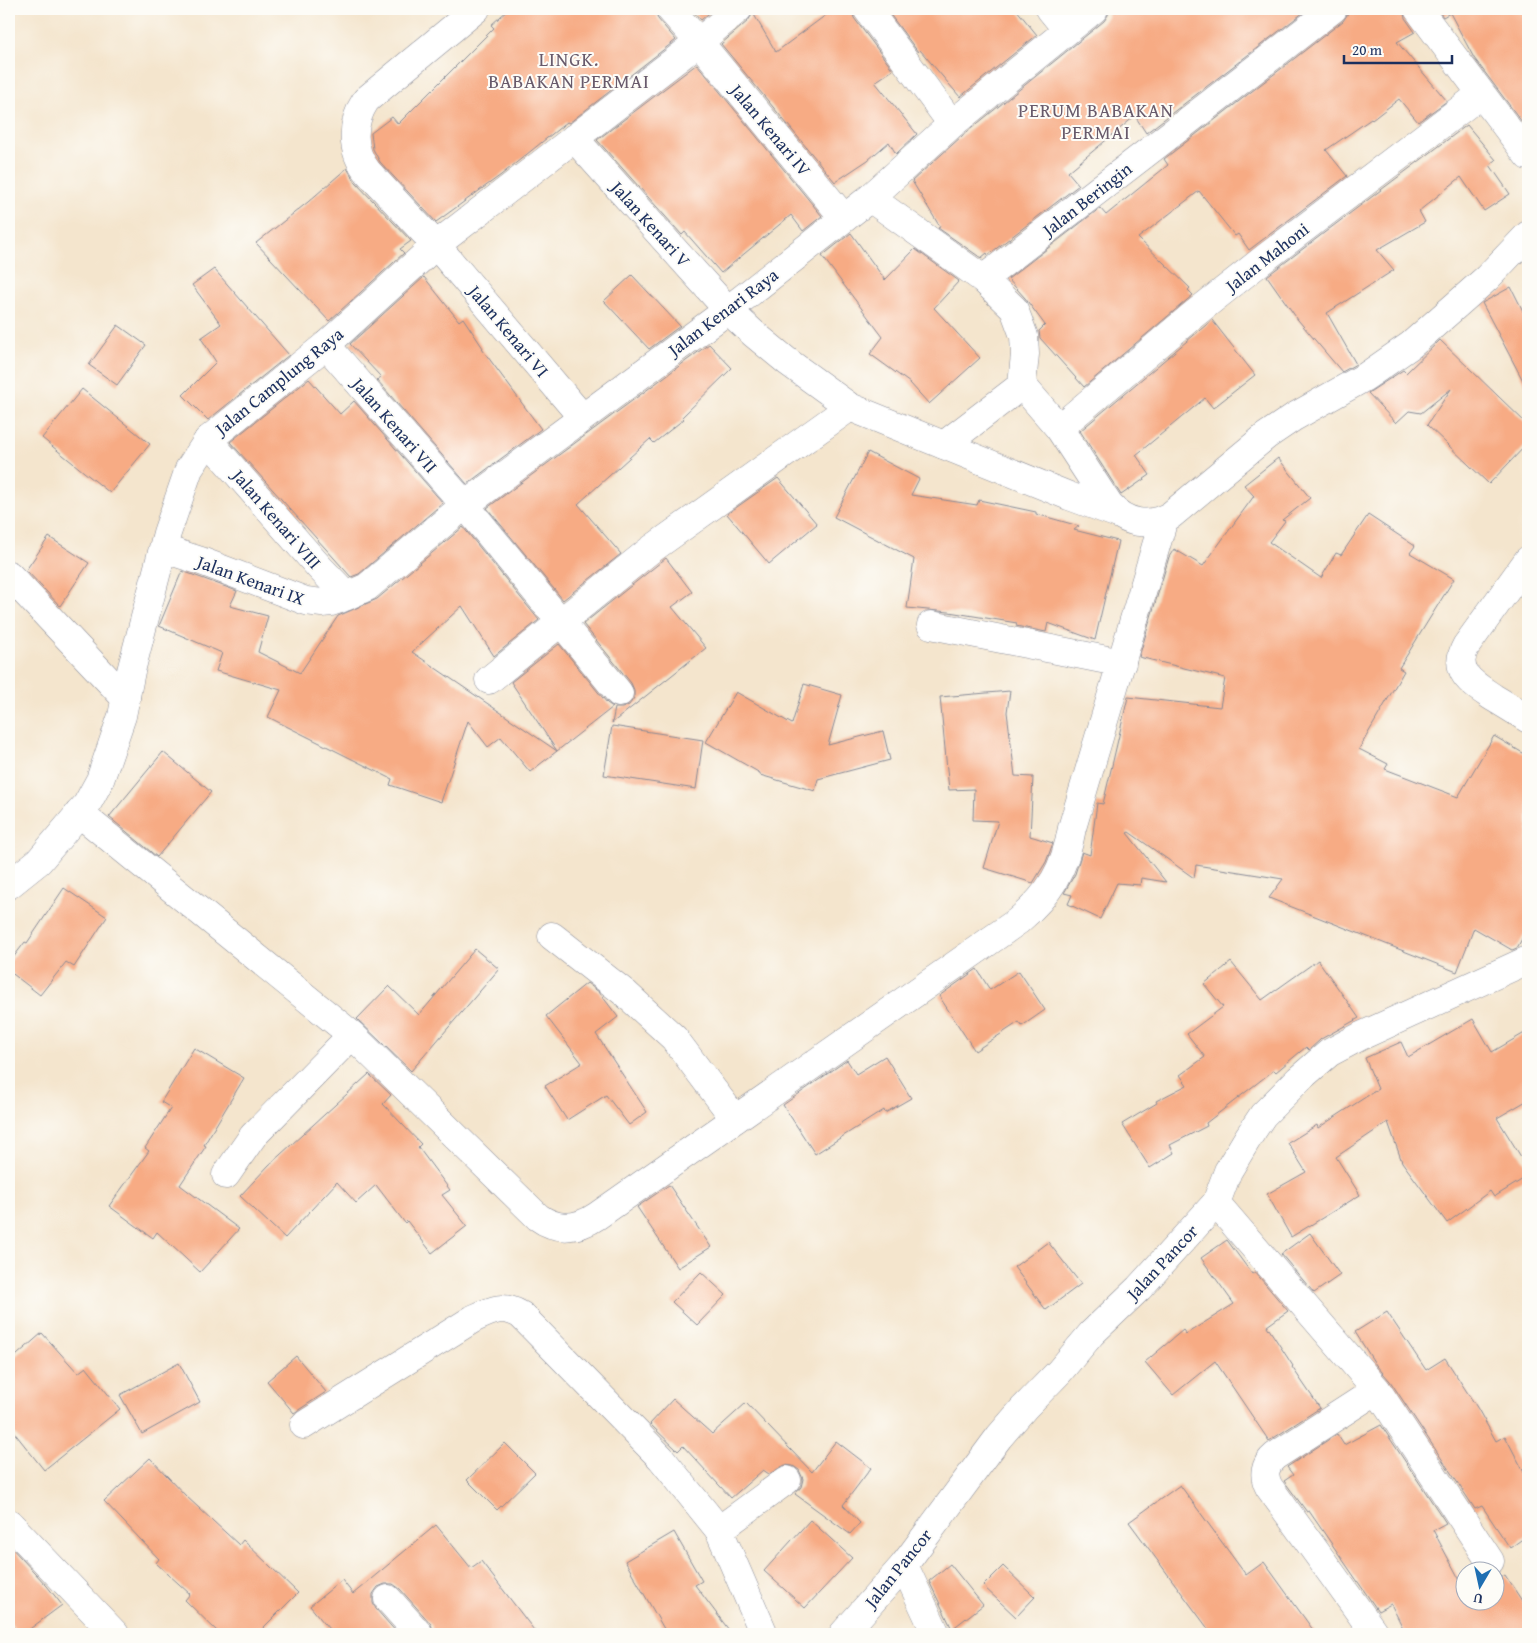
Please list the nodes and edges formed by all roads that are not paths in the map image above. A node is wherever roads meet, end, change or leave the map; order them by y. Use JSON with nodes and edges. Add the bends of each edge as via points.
{"nodes":[{"id":1,"x":476,"y":9,"type":"edge"},
{"id":2,"x":670,"y":9,"type":"edge"},
{"id":3,"x":738,"y":9,"type":"edge"},
{"id":4,"x":867,"y":9,"type":"edge"},
{"id":5,"x":1050,"y":9,"type":"edge"},
{"id":6,"x":1094,"y":9,"type":"edge"},
{"id":7,"x":1333,"y":9,"type":"edge"},
{"id":8,"x":1418,"y":9,"type":"edge"},
{"id":9,"x":1067,"y":30,"type":"junction"},
{"id":10,"x":699,"y":42,"type":"junction"},
{"id":11,"x":1482,"y":94,"type":"junction"},
{"id":12,"x":952,"y":124,"type":"junction"},
{"id":13,"x":574,"y":138,"type":"junction"},
{"id":14,"x":1528,"y":156,"type":"edge"},
{"id":15,"x":870,"y":198,"type":"junction"},
{"id":16,"x":844,"y":218,"type":"junction"},
{"id":17,"x":1528,"y":234,"type":"edge"},
{"id":18,"x":436,"y":245,"type":"junction"},
{"id":19,"x":983,"y":279,"type":"junction"},
{"id":20,"x":728,"y":310,"type":"junction"},
{"id":21,"x":326,"y":344,"type":"junction"},
{"id":22,"x":1022,"y":385,"type":"junction"},
{"id":23,"x":850,"y":407,"type":"junction"},
{"id":24,"x":582,"y":418,"type":"junction"},
{"id":25,"x":1059,"y":428,"type":"junction"},
{"id":26,"x":208,"y":440,"type":"junction"},
{"id":27,"x":944,"y":445,"type":"junction"},
{"id":28,"x":464,"y":505,"type":"junction"},
{"id":29,"x":1118,"y":514,"type":"junction"},
{"id":30,"x":1164,"y":519,"type":"junction"},
{"id":31,"x":164,"y":549,"type":"junction"},
{"id":32,"x":1528,"y":560,"type":"edge"},
{"id":33,"x":9,"y":575,"type":"edge"},
{"id":34,"x":344,"y":598,"type":"junction"},
{"id":35,"x":560,"y":621,"type":"junction"},
{"id":36,"x":931,"y":625,"type":"dead end"},
{"id":37,"x":1122,"y":663,"type":"junction"},
{"id":38,"x":489,"y":680,"type":"dead end"},
{"id":39,"x":619,"y":694,"type":"dead end"},
{"id":40,"x":126,"y":699,"type":"junction"},
{"id":41,"x":1528,"y":719,"type":"edge"},
{"id":42,"x":79,"y":813,"type":"junction"},
{"id":43,"x":9,"y":885,"type":"edge"},
{"id":44,"x":552,"y":936,"type":"dead end"},
{"id":45,"x":1528,"y":960,"type":"edge"},
{"id":46,"x":352,"y":1036,"type":"junction"},
{"id":47,"x":735,"y":1119,"type":"junction"},
{"id":48,"x":226,"y":1174,"type":"dead end"},
{"id":49,"x":1216,"y":1204,"type":"junction"},
{"id":50,"x":1377,"y":1390,"type":"junction"},
{"id":51,"x":304,"y":1425,"type":"dead end"},
{"id":52,"x":787,"y":1480,"type":"dead end"},
{"id":53,"x":9,"y":1522,"type":"edge"},
{"id":54,"x":719,"y":1530,"type":"junction"},
{"id":55,"x":1489,"y":1560,"type":"edge"},
{"id":56,"x":904,"y":1565,"type":"junction"},
{"id":57,"x":388,"y":1599,"type":"dead end"},
{"id":58,"x":1373,"y":1631,"type":"dead end"},
{"id":59,"x":115,"y":1634,"type":"edge"},
{"id":60,"x":419,"y":1634,"type":"edge"},
{"id":61,"x":764,"y":1634,"type":"edge"},
{"id":62,"x":843,"y":1634,"type":"edge"},
{"id":63,"x":936,"y":1634,"type":"edge"}],
"edges":[{"from":1,"to":18,"type":"street","name":"Jalan Kenari VI","via":[[366,100],[355,127],[355,146],[362,165]]},
{"from":2,"to":10,"type":"street","name":"Jalan Kenari IV"},
{"from":3,"to":10,"type":"street","name":"Jalan Camplung Raya"},
{"from":4,"to":12,"type":"street"},
{"from":5,"to":9,"type":"street"},
{"from":6,"to":9,"type":"street","name":"Jalan Kenari Raya"},
{"from":7,"to":19,"type":"street","name":"Jalan Beringin"},
{"from":8,"to":11,"type":"street"},
{"from":9,"to":12,"type":"street","name":"Jalan Kenari Raya"},
{"from":10,"to":13,"type":"street","name":"Jalan Camplung Raya"},
{"from":10,"to":16,"type":"street","name":"Jalan Kenari IV"},
{"from":11,"to":14,"type":"street"},
{"from":11,"to":25,"type":"street","name":"Jalan Mahoni","via":[[1193,315]]},
{"from":12,"to":15,"type":"street","name":"Jalan Kenari Raya"},
{"from":13,"to":18,"type":"street","name":"Jalan Camplung Raya"},
{"from":13,"to":20,"type":"street","name":"Jalan Kenari V"},
{"from":15,"to":16,"type":"street","name":"Jalan Kenari Raya"},
{"from":15,"to":19,"type":"street"},
{"from":16,"to":20,"type":"street","name":"Jalan Kenari Raya"},
{"from":17,"to":30,"type":"street","via":[[1487,278],[1410,345],[1366,377],[1266,436]]},
{"from":18,"to":21,"type":"street","name":"Jalan Camplung Raya"},
{"from":18,"to":24,"type":"street","name":"Jalan Kenari VI"},
{"from":19,"to":22,"type":"street","via":[[1014,309],[1024,336]]},
{"from":20,"to":23,"type":"street","name":"Jalan Kenari V","via":[[788,362]]},
{"from":20,"to":24,"type":"street","name":"Jalan Kenari Raya"},
{"from":21,"to":26,"type":"street","name":"Jalan Camplung Raya"},
{"from":21,"to":28,"type":"street","name":"Jalan Kenari VII"},
{"from":22,"to":25,"type":"street"},
{"from":22,"to":27,"type":"street"},
{"from":23,"to":27,"type":"street","name":"Jalan Kenari V"},
{"from":23,"to":35,"type":"street","via":[[648,550]]},
{"from":24,"to":28,"type":"street","name":"Jalan Kenari Raya"},
{"from":25,"to":29,"type":"street"},
{"from":26,"to":31,"type":"street","name":"Jalan Camplung Raya","via":[[189,469]]},
{"from":26,"to":34,"type":"street","name":"Jalan Kenari VIII"},
{"from":27,"to":29,"type":"street","name":"Jalan Kenari V"},
{"from":28,"to":34,"type":"street","name":"Jalan Kenari Raya","via":[[367,587]]},
{"from":28,"to":35,"type":"street","name":"Jalan Kenari VII"},
{"from":29,"to":30,"type":"street","name":"Jalan Kenari V","via":[[1144,523]]},
{"from":30,"to":37,"type":"street"},
{"from":31,"to":34,"type":"street","name":"Jalan Kenari IX","via":[[306,601],[322,603]]},
{"from":31,"to":40,"type":"street","name":"Jalan Camplung Raya"},
{"from":32,"to":41,"type":"street","via":[[1466,646],[1462,660],[1464,674],[1470,682]]},
{"from":33,"to":40,"type":"street"},
{"from":35,"to":38,"type":"street"},
{"from":35,"to":39,"type":"street","name":"Jalan Kenari VII"},
{"from":36,"to":37,"type":"street"},
{"from":37,"to":47,"type":"street","via":[[1068,850],[1049,890],[1018,921]]},
{"from":40,"to":42,"type":"street","name":"Jalan Camplung Raya","via":[[100,780]]},
{"from":42,"to":43,"type":"street","name":"Jalan Camplung Raya","via":[[39,861]]},
{"from":42,"to":46,"type":"street"},
{"from":44,"to":47,"type":"street","via":[[626,994],[674,1038]]},
{"from":45,"to":49,"type":"street","name":"Jalan Pancor","via":[[1329,1053],[1263,1115],[1232,1164]]},
{"from":46,"to":47,"type":"street","via":[[538,1217],[559,1227],[575,1227],[590,1221]]},
{"from":46,"to":48,"type":"street","via":[[254,1136]]},
{"from":49,"to":50,"type":"street"},
{"from":49,"to":56,"type":"street","name":"Jalan Pancor","via":[[1024,1408]]},
{"from":50,"to":55,"type":"street"},
{"from":50,"to":58,"type":"street","via":[[1272,1458],[1265,1471],[1269,1487]]},
{"from":51,"to":54,"type":"street","via":[[473,1319],[501,1308],[512,1310],[521,1315],[655,1452]]},
{"from":52,"to":54,"type":"street"},
{"from":53,"to":59,"type":"street"},
{"from":54,"to":61,"type":"street"},
{"from":56,"to":62,"type":"street","name":"Jalan Pancor"},
{"from":56,"to":63,"type":"street"},
{"from":57,"to":60,"type":"street"}]}
